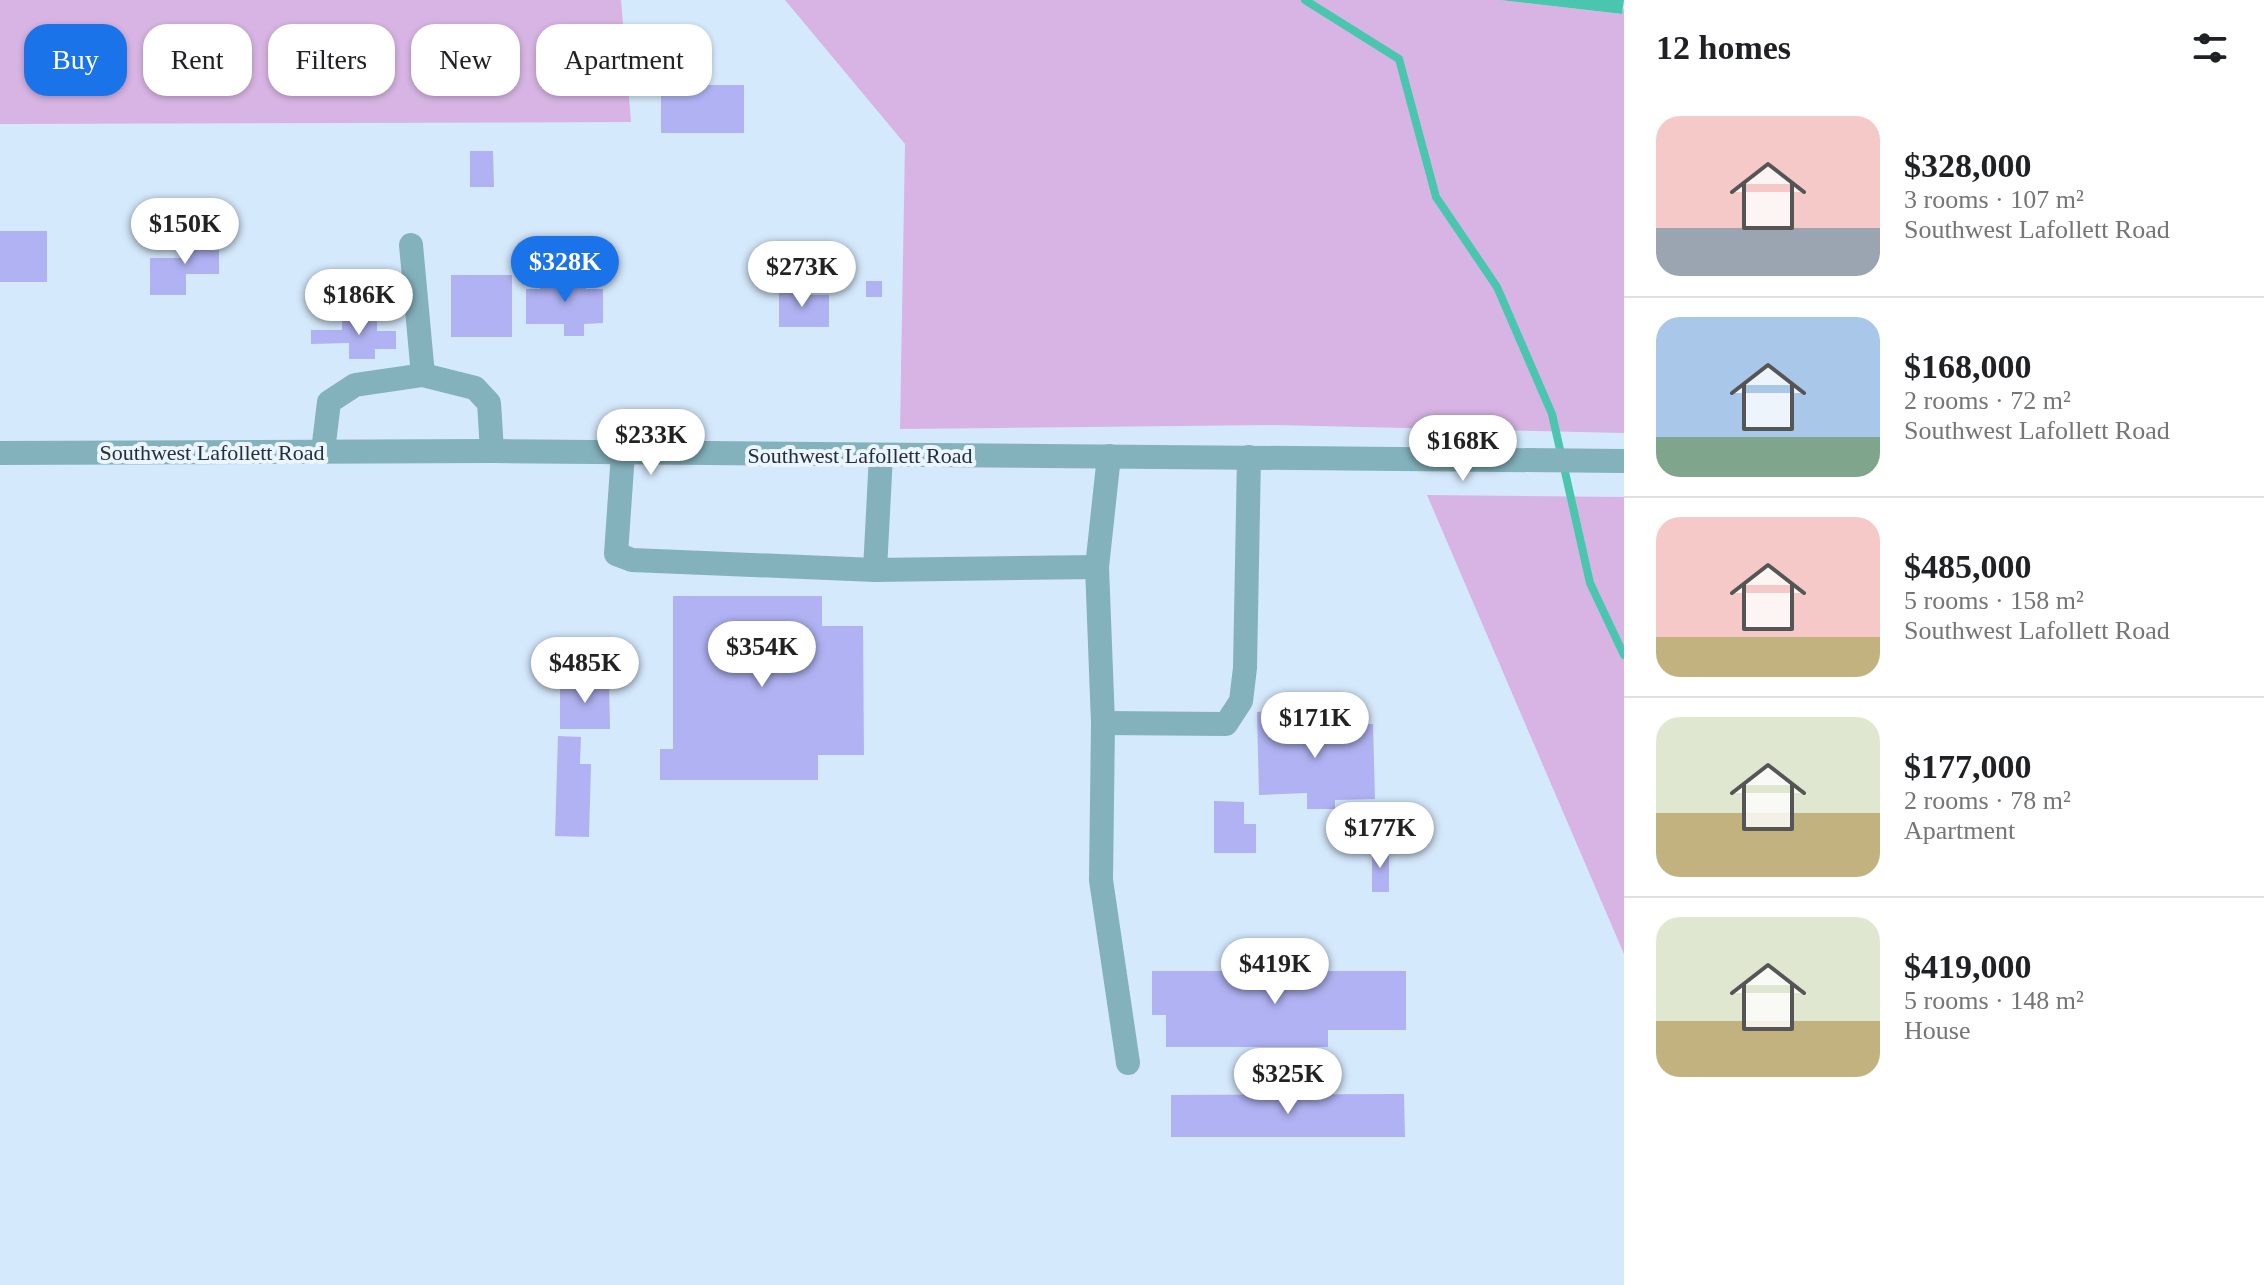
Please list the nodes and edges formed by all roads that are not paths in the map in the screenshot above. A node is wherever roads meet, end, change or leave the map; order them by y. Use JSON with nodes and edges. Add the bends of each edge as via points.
{"nodes":[{"id":1,"x":411,"y":245,"type":"dead end"},
{"id":2,"x":423,"y":375,"type":"junction"},
{"id":3,"x":323,"y":451,"type":"junction"},
{"id":4,"x":492,"y":451,"type":"junction"},
{"id":5,"x":0,"y":453,"type":"edge"},
{"id":6,"x":623,"y":453,"type":"junction"},
{"id":7,"x":881,"y":455,"type":"junction"},
{"id":8,"x":1109,"y":456,"type":"junction"},
{"id":9,"x":1249,"y":457,"type":"junction"},
{"id":10,"x":1624,"y":461,"type":"edge"},
{"id":11,"x":1097,"y":567,"type":"junction"},
{"id":12,"x":875,"y":570,"type":"junction"},
{"id":13,"x":1103,"y":723,"type":"junction"},
{"id":14,"x":1128,"y":1063,"type":"dead end"}],
"edges":[{"from":1,"to":2,"type":"street"},
{"from":2,"to":3,"type":"street","via":[[355,385],[329,402]]},
{"from":2,"to":4,"type":"street","via":[[475,388],[489,403]]},
{"from":3,"to":4,"type":"street","name":"Southwest Lafollett Road"},
{"from":3,"to":5,"type":"street","name":"Southwest Lafollett Road"},
{"from":4,"to":6,"type":"street","name":"Southwest Lafollett Road"},
{"from":6,"to":7,"type":"street","name":"Southwest Lafollett Road"},
{"from":6,"to":12,"type":"street","via":[[616,554],[632,560]]},
{"from":7,"to":8,"type":"street","name":"Southwest Lafollett Road"},
{"from":7,"to":12,"type":"street"},
{"from":8,"to":9,"type":"street","name":"Southwest Lafollett Road"},
{"from":8,"to":11,"type":"street"},
{"from":9,"to":10,"type":"street","name":"Southwest Lafollett Road"},
{"from":9,"to":13,"type":"street","via":[[1241,701],[1226,724]]},
{"from":11,"to":12,"type":"street"},
{"from":11,"to":13,"type":"street"},
{"from":13,"to":14,"type":"street","via":[[1101,880]]}]}
